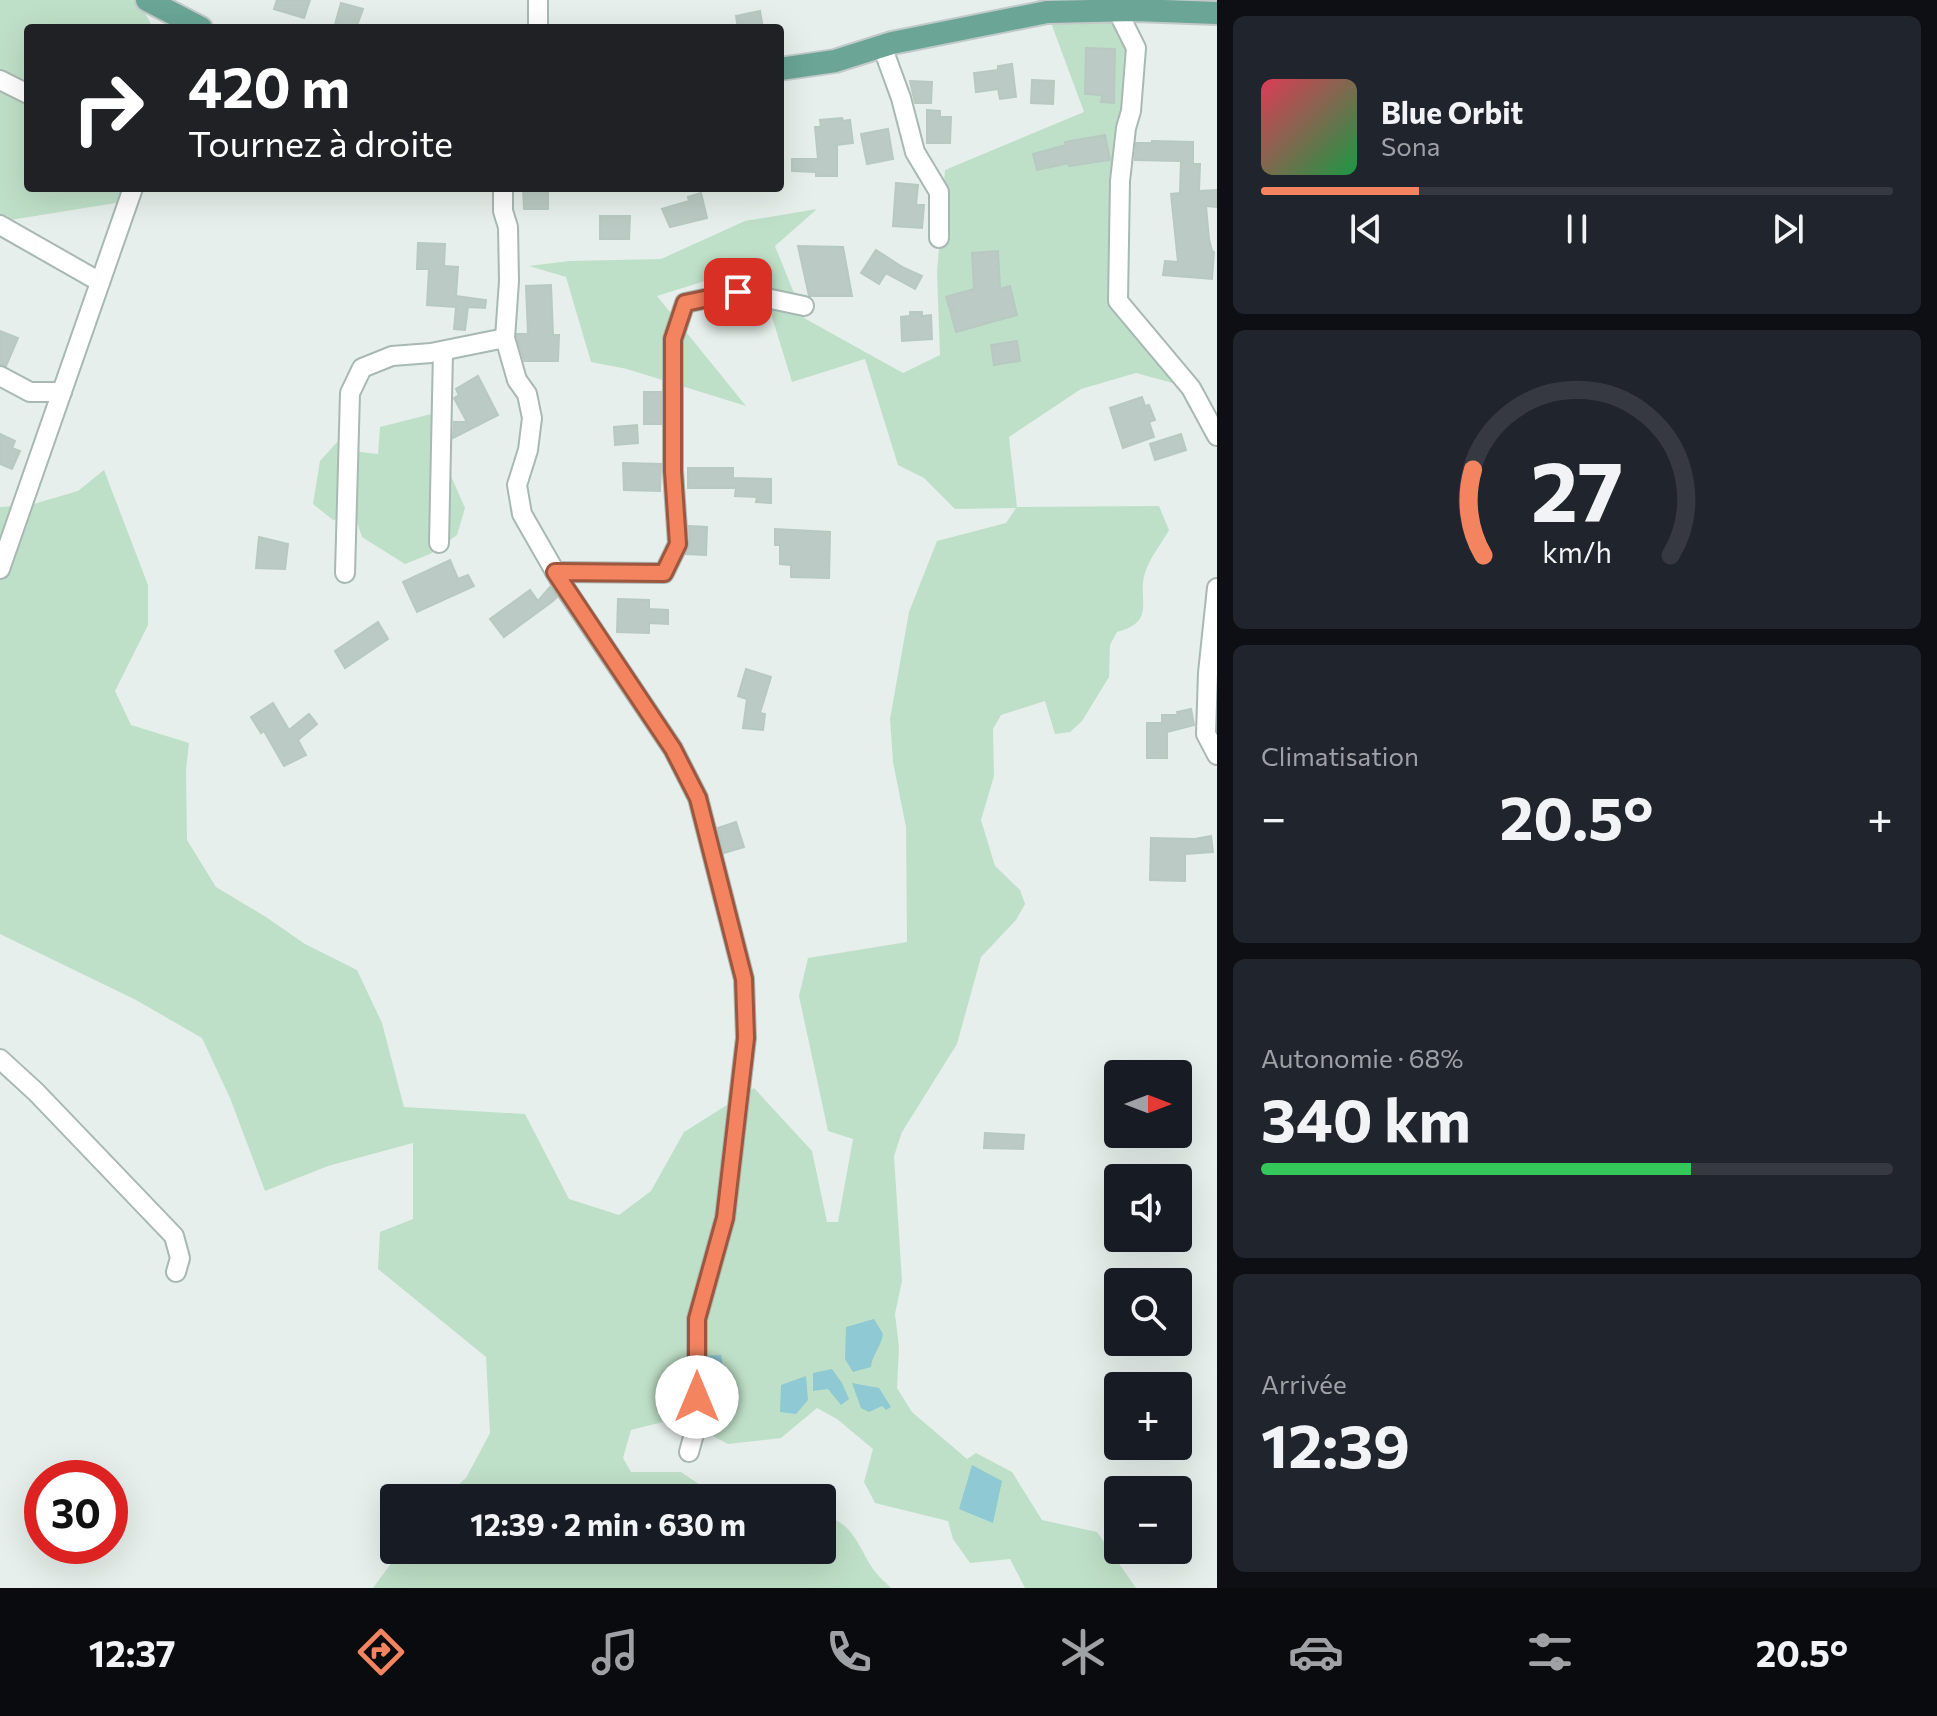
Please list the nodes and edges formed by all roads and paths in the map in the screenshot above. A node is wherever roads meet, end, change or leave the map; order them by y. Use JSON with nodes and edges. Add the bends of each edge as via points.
{"nodes":[{"id":1,"x":147,"y":0,"type":"edge"},
{"id":2,"x":538,"y":0,"type":"edge"},
{"id":3,"x":1047,"y":6,"type":"edge"},
{"id":4,"x":1117,"y":10,"type":"junction"},
{"id":5,"x":1217,"y":13,"type":"edge"},
{"id":6,"x":191,"y":24,"type":"edge"},
{"id":7,"x":538,"y":24,"type":"edge"},
{"id":8,"x":882,"y":46,"type":"junction"},
{"id":9,"x":784,"y":68,"type":"edge"},
{"id":10,"x":0,"y":80,"type":"edge"},
{"id":11,"x":24,"y":92,"type":"edge"},
{"id":12,"x":132,"y":192,"type":"edge"},
{"id":13,"x":503,"y":192,"type":"edge"},
{"id":14,"x":0,"y":225,"type":"edge"},
{"id":15,"x":939,"y":238,"type":"dead end"},
{"id":16,"x":100,"y":282,"type":"junction"},
{"id":17,"x":804,"y":306,"type":"dead end"},
{"id":18,"x":505,"y":338,"type":"junction"},
{"id":19,"x":443,"y":351,"type":"junction"},
{"id":20,"x":0,"y":376,"type":"edge"},
{"id":21,"x":62,"y":392,"type":"junction"},
{"id":22,"x":1217,"y":436,"type":"edge"},
{"id":23,"x":439,"y":543,"type":"dead end"},
{"id":24,"x":0,"y":569,"type":"edge"},
{"id":25,"x":555,"y":572,"type":"junction"},
{"id":26,"x":345,"y":573,"type":"dead end"},
{"id":27,"x":1217,"y":588,"type":"edge"},
{"id":28,"x":1217,"y":755,"type":"edge"},
{"id":29,"x":0,"y":1059,"type":"edge"},
{"id":30,"x":176,"y":1272,"type":"dead end"},
{"id":31,"x":689,"y":1452,"type":"dead end"}],
"edges":[{"from":1,"to":6,"type":"main road"},
{"from":2,"to":7,"type":"street"},
{"from":3,"to":4,"type":"main road"},
{"from":3,"to":8,"type":"main road"},
{"from":4,"to":5,"type":"main road"},
{"from":4,"to":22,"type":"street","via":[[1136,48],[1120,181],[1118,301],[1191,388]]},
{"from":8,"to":9,"type":"main road","via":[[835,61]]},
{"from":8,"to":15,"type":"street","via":[[915,152],[939,192]]},
{"from":10,"to":11,"type":"street"},
{"from":12,"to":16,"type":"street"},
{"from":13,"to":18,"type":"street","via":[[509,281]]},
{"from":14,"to":16,"type":"street"},
{"from":16,"to":21,"type":"street"},
{"from":17,"to":25,"type":"street","via":[[738,292],[685,303],[673,339],[678,544],[664,573]]},
{"from":18,"to":19,"type":"street"},
{"from":18,"to":25,"type":"street","via":[[532,418],[517,485],[522,514]]},
{"from":19,"to":23,"type":"street"},
{"from":19,"to":26,"type":"street","via":[[392,356],[362,368],[350,393]]},
{"from":20,"to":21,"type":"street","via":[[30,392]]},
{"from":21,"to":24,"type":"street"},
{"from":25,"to":31,"type":"street","via":[[673,749],[698,798],[744,979],[746,1038],[725,1218],[697,1319],[697,1423]]},
{"from":27,"to":28,"type":"street","via":[[1206,734]]},
{"from":29,"to":30,"type":"street","via":[[174,1236],[180,1258]]}]}
